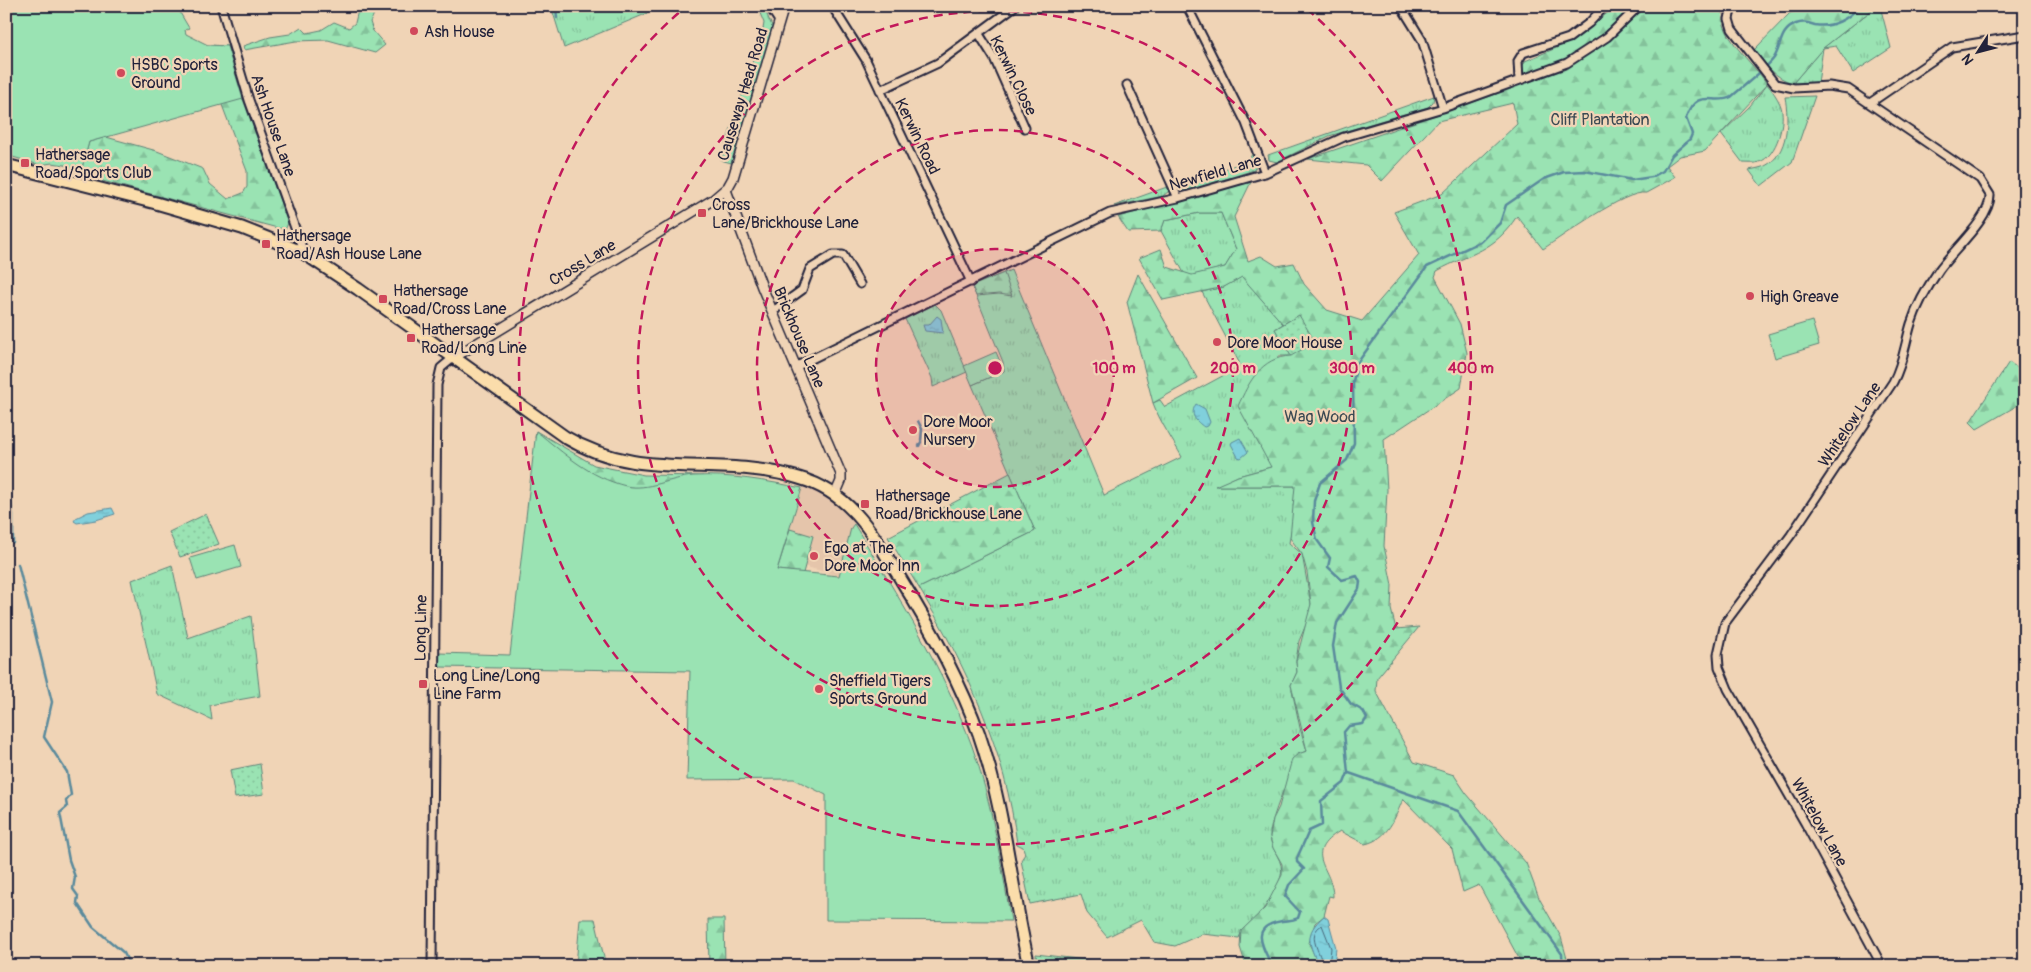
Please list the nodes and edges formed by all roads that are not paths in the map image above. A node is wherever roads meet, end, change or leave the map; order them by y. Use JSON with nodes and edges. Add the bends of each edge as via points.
{"nodes":[{"id":1,"x":221,"y":6,"type":"edge"},
{"id":2,"x":769,"y":6,"type":"edge"},
{"id":3,"x":784,"y":6,"type":"edge"},
{"id":4,"x":832,"y":6,"type":"edge"},
{"id":5,"x":1015,"y":6,"type":"edge"},
{"id":6,"x":1187,"y":6,"type":"edge"},
{"id":7,"x":1401,"y":6,"type":"edge"},
{"id":8,"x":1639,"y":6,"type":"edge"},
{"id":9,"x":1732,"y":6,"type":"edge"},
{"id":10,"x":1603,"y":7,"type":"edge"},
{"id":11,"x":779,"y":21,"type":"junction"},
{"id":12,"x":979,"y":34,"type":"junction"},
{"id":13,"x":2025,"y":35,"type":"edge"},
{"id":14,"x":1519,"y":80,"type":"junction"},
{"id":15,"x":1127,"y":85,"type":"dead end"},
{"id":16,"x":880,"y":90,"type":"junction"},
{"id":17,"x":1870,"y":103,"type":"junction"},
{"id":18,"x":1443,"y":108,"type":"junction"},
{"id":19,"x":1025,"y":128,"type":"dead end"},
{"id":20,"x":6,"y":165,"type":"edge"},
{"id":21,"x":1265,"y":173,"type":"junction"},
{"id":22,"x":726,"y":190,"type":"junction"},
{"id":23,"x":1178,"y":198,"type":"junction"},
{"id":24,"x":304,"y":252,"type":"junction"},
{"id":25,"x":971,"y":282,"type":"junction"},
{"id":26,"x":860,"y":284,"type":"dead end"},
{"id":27,"x":772,"y":310,"type":"junction"},
{"id":28,"x":453,"y":358,"type":"junction"},
{"id":29,"x":797,"y":366,"type":"junction"},
{"id":30,"x":835,"y":495,"type":"junction"},
{"id":31,"x":432,"y":966,"type":"edge"},
{"id":32,"x":1028,"y":966,"type":"edge"},
{"id":33,"x":1882,"y":966,"type":"edge"}],
"edges":[{"from":1,"to":24,"type":"street","name":"Ash House Lane","via":[[248,100]]},
{"from":2,"to":11,"type":"street"},
{"from":3,"to":11,"type":"street","name":"Causeway Head Road"},
{"from":4,"to":16,"type":"street","name":"Kerwin Road","via":[[858,46]]},
{"from":5,"to":12,"type":"street"},
{"from":6,"to":21,"type":"street","via":[[1246,123]]},
{"from":7,"to":18,"type":"street","via":[[1422,40]]},
{"from":8,"to":14,"type":"street","name":"Newfield Lane","via":[[1607,37],[1583,54]]},
{"from":9,"to":17,"type":"street","name":"Whitelow Lane","via":[[1728,18],[1732,29],[1775,84],[1794,88],[1839,87]]},
{"from":10,"to":14,"type":"street","via":[[1589,24],[1569,38],[1523,53],[1518,62]]},
{"from":11,"to":22,"type":"street","name":"Causeway Head Road","via":[[733,178]]},
{"from":12,"to":16,"type":"street","via":[[938,63]]},
{"from":12,"to":19,"type":"street","name":"Kerwin Close","via":[[994,58]]},
{"from":13,"to":17,"type":"street","via":[[1952,47]]},
{"from":14,"to":18,"type":"street","name":"Newfield Lane"},
{"from":15,"to":23,"type":"street"},
{"from":16,"to":25,"type":"street","name":"Kerwin Road"},
{"from":17,"to":33,"type":"street","name":"Whitelow Lane","via":[[1980,179],[1990,195],[1988,208],[1930,284],[1912,322],[1893,382],[1791,535],[1730,614],[1721,633],[1718,654],[1719,667],[1728,689]]},
{"from":18,"to":21,"type":"street","name":"Newfield Lane","via":[[1344,137]]},
{"from":20,"to":24,"type":"main road","via":[[225,223]]},
{"from":21,"to":23,"type":"street","name":"Newfield Lane"},
{"from":22,"to":27,"type":"street","name":"Brickhouse Lane"},
{"from":22,"to":28,"type":"street","name":"Cross Lane"},
{"from":23,"to":25,"type":"street","name":"Newfield Lane","via":[[1110,213]]},
{"from":24,"to":28,"type":"main road"},
{"from":25,"to":29,"type":"street","name":"Newfield Lane"},
{"from":26,"to":27,"type":"street","via":[[843,255],[833,256],[810,269],[802,290]]},
{"from":27,"to":29,"type":"street","name":"Brickhouse Lane"},
{"from":28,"to":30,"type":"main road","via":[[565,437],[599,454],[643,464],[738,466],[774,472],[807,480]]},
{"from":28,"to":31,"type":"street","name":"Long Line","via":[[441,368],[437,385]]},
{"from":29,"to":30,"type":"street","name":"Brickhouse Lane","via":[[841,474]]},
{"from":30,"to":32,"type":"main road","via":[[857,512],[869,527],[914,601],[971,716],[1004,831]]}]}
